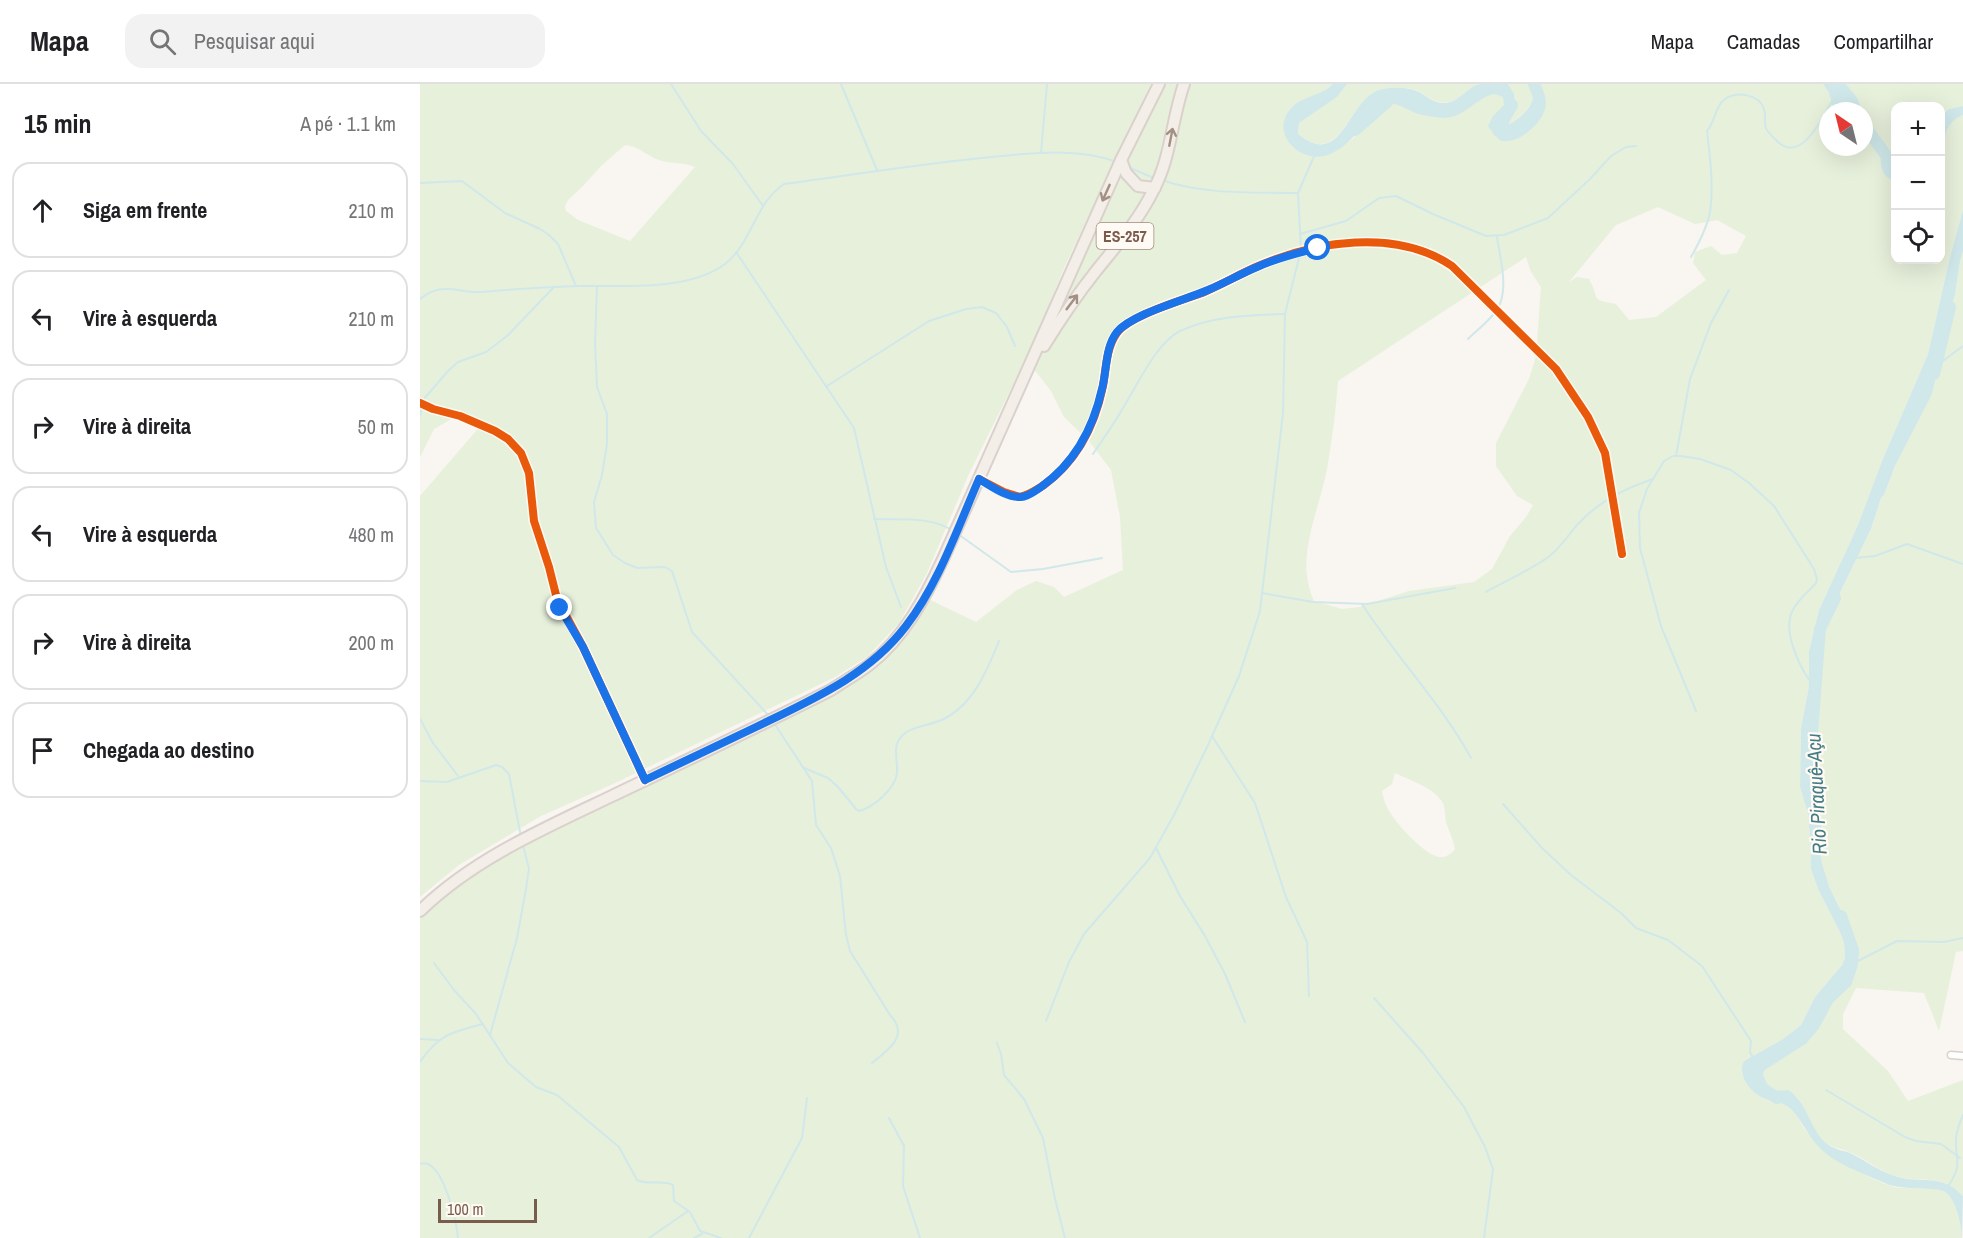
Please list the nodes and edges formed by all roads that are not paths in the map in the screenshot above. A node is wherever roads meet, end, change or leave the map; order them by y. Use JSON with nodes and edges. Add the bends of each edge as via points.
{"nodes":[{"id":1,"x":1159,"y":84,"type":"edge"},
{"id":2,"x":1184,"y":84,"type":"edge"},
{"id":3,"x":1121,"y":160,"type":"junction"},
{"id":4,"x":1155,"y":188,"type":"junction"},
{"id":5,"x":1029,"y":369,"type":"junction"},
{"id":6,"x":420,"y":403,"type":"edge"},
{"id":7,"x":979,"y":479,"type":"junction"},
{"id":8,"x":1622,"y":554,"type":"dead end"},
{"id":9,"x":645,"y":780,"type":"junction"},
{"id":10,"x":420,"y":911,"type":"edge"},
{"id":11,"x":1951,"y":1055,"type":"dead end"},
{"id":12,"x":1963,"y":1056,"type":"edge"}],
"edges":[{"from":1,"to":3,"type":"main road","number":"ES-257"},
{"from":4,"to":2,"type":"main road","number":"ES-257","one_way":true},
{"from":3,"to":4,"type":"main road","via":[[1138,186]]},
{"from":3,"to":5,"type":"main road","number":"ES-257","one_way":true},
{"from":5,"to":4,"type":"main road","number":"ES-257","one_way":true,"via":[[1067,310],[1131,229]]},
{"from":5,"to":7,"type":"main road","number":"ES-257"},
{"from":6,"to":9,"type":"street","via":[[495,431],[521,453],[530,473],[534,521],[557,599]]},
{"from":7,"to":8,"type":"street","via":[[1020,497],[1063,469],[1091,424],[1113,339],[1131,322],[1293,254],[1358,242],[1381,243],[1416,249],[1452,266],[1556,369],[1588,417],[1605,453]]},
{"from":7,"to":9,"type":"main road","number":"ES-257","via":[[916,612],[879,657],[831,690]]},
{"from":9,"to":10,"type":"main road","number":"ES-257","via":[[503,851],[449,885]]},
{"from":11,"to":12,"type":"street"}]}
